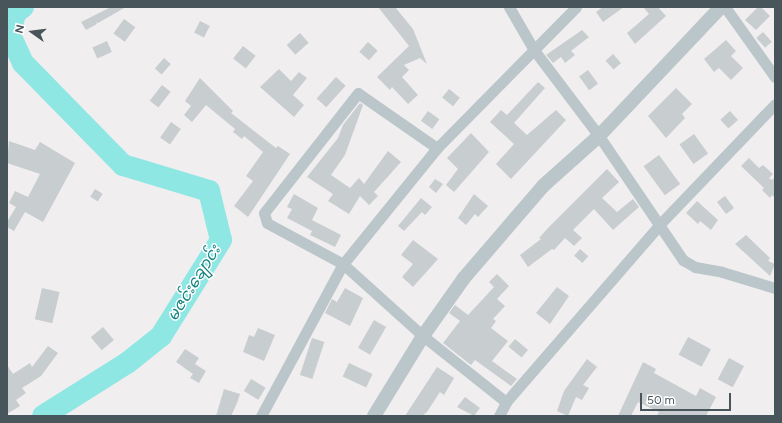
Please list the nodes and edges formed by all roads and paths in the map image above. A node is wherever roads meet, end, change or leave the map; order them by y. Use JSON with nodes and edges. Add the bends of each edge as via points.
{"nodes":[{"id":1,"x":509,"y":7,"type":"edge"},
{"id":2,"x":576,"y":7,"type":"edge"},
{"id":3,"x":717,"y":9,"type":"edge"},
{"id":4,"x":534,"y":50,"type":"junction"},
{"id":5,"x":775,"y":77,"type":"edge"},
{"id":6,"x":775,"y":104,"type":"edge"},
{"id":7,"x":599,"y":136,"type":"junction"},
{"id":8,"x":436,"y":148,"type":"junction"},
{"id":9,"x":660,"y":224,"type":"junction"},
{"id":10,"x":343,"y":264,"type":"junction"},
{"id":11,"x":775,"y":288,"type":"edge"},
{"id":12,"x":423,"y":336,"type":"junction"},
{"id":13,"x":506,"y":402,"type":"junction"},
{"id":14,"x":261,"y":416,"type":"edge"},
{"id":15,"x":374,"y":416,"type":"edge"},
{"id":16,"x":498,"y":416,"type":"edge"}],
"edges":[{"from":1,"to":4,"type":"street"},
{"from":2,"to":4,"type":"street"},
{"from":3,"to":5,"type":"street"},
{"from":3,"to":7,"type":"street"},
{"from":4,"to":7,"type":"street"},
{"from":4,"to":8,"type":"street"},
{"from":6,"to":9,"type":"street"},
{"from":7,"to":9,"type":"street"},
{"from":7,"to":12,"type":"street","via":[[543,186],[464,278]]},
{"from":8,"to":10,"type":"street"},
{"from":8,"to":10,"type":"street","via":[[358,93],[264,213],[267,223]]},
{"from":9,"to":11,"type":"street","via":[[683,260],[689,264]]},
{"from":9,"to":13,"type":"street"},
{"from":10,"to":12,"type":"street"},
{"from":10,"to":14,"type":"street"},
{"from":12,"to":13,"type":"street"},
{"from":12,"to":15,"type":"street"},
{"from":13,"to":16,"type":"street"}]}
